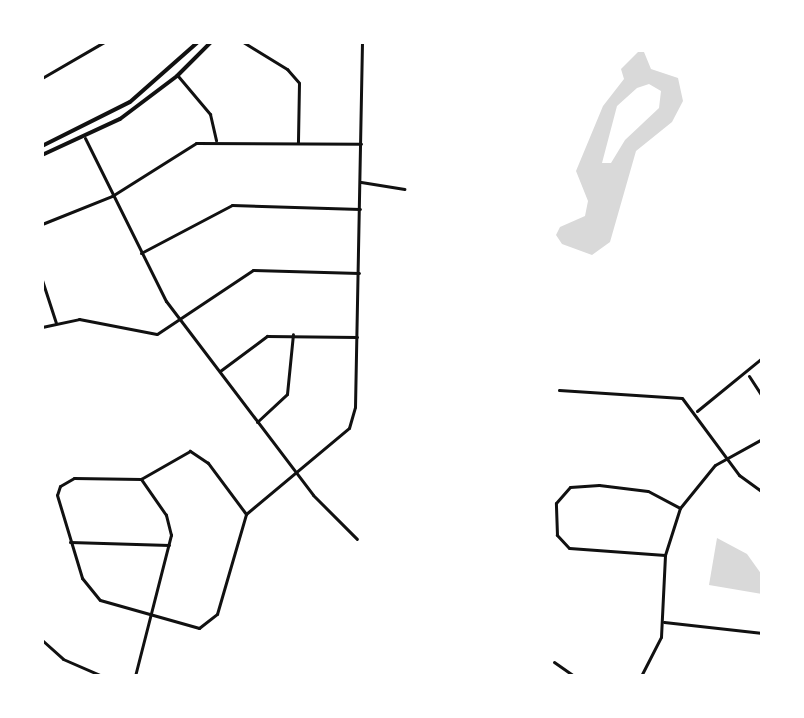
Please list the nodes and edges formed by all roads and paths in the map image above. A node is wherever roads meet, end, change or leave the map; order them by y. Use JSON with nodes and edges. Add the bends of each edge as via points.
{"nodes":[{"id":1,"x":104,"y":42,"type":"edge"},
{"id":2,"x":198,"y":42,"type":"edge"},
{"id":3,"x":211,"y":42,"type":"edge"},
{"id":4,"x":243,"y":42,"type":"edge"},
{"id":5,"x":362,"y":42,"type":"edge"},
{"id":6,"x":177,"y":76,"type":"junction"},
{"id":7,"x":42,"y":78,"type":"edge"},
{"id":8,"x":85,"y":138,"type":"junction"},
{"id":9,"x":216,"y":140,"type":"junction"},
{"id":10,"x":298,"y":143,"type":"junction"},
{"id":11,"x":362,"y":144,"type":"junction"},
{"id":12,"x":42,"y":146,"type":"edge"},
{"id":13,"x":42,"y":155,"type":"edge"},
{"id":14,"x":361,"y":182,"type":"junction"},
{"id":15,"x":404,"y":189,"type":"dead end"},
{"id":16,"x":112,"y":196,"type":"junction"},
{"id":17,"x":360,"y":209,"type":"junction"},
{"id":18,"x":42,"y":224,"type":"edge"},
{"id":19,"x":141,"y":253,"type":"junction"},
{"id":20,"x":359,"y":273,"type":"junction"},
{"id":21,"x":42,"y":280,"type":"edge"},
{"id":22,"x":180,"y":321,"type":"junction"},
{"id":23,"x":56,"y":323,"type":"junction"},
{"id":24,"x":42,"y":327,"type":"edge"},
{"id":25,"x":293,"y":334,"type":"junction"},
{"id":26,"x":357,"y":337,"type":"junction"},
{"id":27,"x":762,"y":358,"type":"edge"},
{"id":28,"x":219,"y":371,"type":"junction"},
{"id":29,"x":748,"y":375,"type":"junction"},
{"id":30,"x":559,"y":390,"type":"dead end"},
{"id":31,"x":762,"y":396,"type":"edge"},
{"id":32,"x":696,"y":411,"type":"junction"},
{"id":33,"x":257,"y":422,"type":"junction"},
{"id":34,"x":762,"y":439,"type":"edge"},
{"id":35,"x":726,"y":457,"type":"junction"},
{"id":36,"x":296,"y":473,"type":"junction"},
{"id":37,"x":141,"y":479,"type":"junction"},
{"id":38,"x":762,"y":492,"type":"edge"},
{"id":39,"x":680,"y":508,"type":"junction"},
{"id":40,"x":246,"y":514,"type":"junction"},
{"id":41,"x":357,"y":539,"type":"dead end"},
{"id":42,"x":70,"y":542,"type":"junction"},
{"id":43,"x":169,"y":545,"type":"junction"},
{"id":44,"x":665,"y":555,"type":"junction"},
{"id":45,"x":150,"y":617,"type":"junction"},
{"id":46,"x":664,"y":622,"type":"junction"},
{"id":47,"x":762,"y":633,"type":"edge"},
{"id":48,"x":42,"y":640,"type":"edge"},
{"id":49,"x":554,"y":662,"type":"dead end"},
{"id":50,"x":102,"y":676,"type":"edge"},
{"id":51,"x":135,"y":676,"type":"edge"},
{"id":52,"x":574,"y":676,"type":"edge"},
{"id":53,"x":641,"y":676,"type":"edge"}],
"edges":[{"from":1,"to":7,"type":"street"},
{"from":2,"to":12,"type":"main road","via":[[130,102]]},
{"from":3,"to":6,"type":"main road"},
{"from":4,"to":10,"type":"street","via":[[287,69],[299,83]]},
{"from":5,"to":11,"type":"street"},
{"from":6,"to":8,"type":"main road"},
{"from":6,"to":9,"type":"street","via":[[210,114]]},
{"from":8,"to":13,"type":"main road"},
{"from":8,"to":16,"type":"street"},
{"from":9,"to":10,"type":"street"},
{"from":9,"to":16,"type":"street","via":[[196,143]]},
{"from":10,"to":11,"type":"street"},
{"from":11,"to":14,"type":"street"},
{"from":14,"to":15,"type":"street"},
{"from":14,"to":17,"type":"street"},
{"from":16,"to":18,"type":"street"},
{"from":16,"to":19,"type":"street"},
{"from":17,"to":19,"type":"street","via":[[232,205]]},
{"from":17,"to":20,"type":"street"},
{"from":19,"to":22,"type":"street"},
{"from":20,"to":22,"type":"street","via":[[253,270]]},
{"from":20,"to":26,"type":"street"},
{"from":21,"to":23,"type":"street"},
{"from":22,"to":23,"type":"street","via":[[157,334],[79,319]]},
{"from":22,"to":28,"type":"street"},
{"from":23,"to":24,"type":"street"},
{"from":25,"to":26,"type":"street"},
{"from":25,"to":28,"type":"street","via":[[267,336]]},
{"from":25,"to":33,"type":"street","via":[[287,394]]},
{"from":26,"to":36,"type":"street","via":[[349,428]]},
{"from":27,"to":29,"type":"street"},
{"from":28,"to":33,"type":"street"},
{"from":29,"to":31,"type":"street"},
{"from":29,"to":32,"type":"street"},
{"from":30,"to":32,"type":"street","via":[[670,394]]},
{"from":32,"to":35,"type":"street"},
{"from":33,"to":36,"type":"street"},
{"from":34,"to":35,"type":"street"},
{"from":35,"to":38,"type":"street"},
{"from":35,"to":39,"type":"street"},
{"from":36,"to":40,"type":"street"},
{"from":36,"to":41,"type":"street"},
{"from":37,"to":40,"type":"street","via":[[190,451],[208,463]]},
{"from":37,"to":42,"type":"street","via":[[74,478],[60,486],[56,504]]},
{"from":37,"to":43,"type":"street","via":[[166,515]]},
{"from":39,"to":44,"type":"street"},
{"from":39,"to":44,"type":"street","via":[[648,491],[599,485],[570,487],[556,503],[557,535],[569,548]]},
{"from":40,"to":45,"type":"street","via":[[212,623],[199,628]]},
{"from":42,"to":43,"type":"street"},
{"from":42,"to":45,"type":"street","via":[[82,578],[100,600]]},
{"from":43,"to":45,"type":"street"},
{"from":44,"to":46,"type":"street"},
{"from":45,"to":51,"type":"street"},
{"from":46,"to":47,"type":"street"},
{"from":46,"to":53,"type":"street"},
{"from":48,"to":50,"type":"street","via":[[63,659]]},
{"from":49,"to":52,"type":"street"}]}
